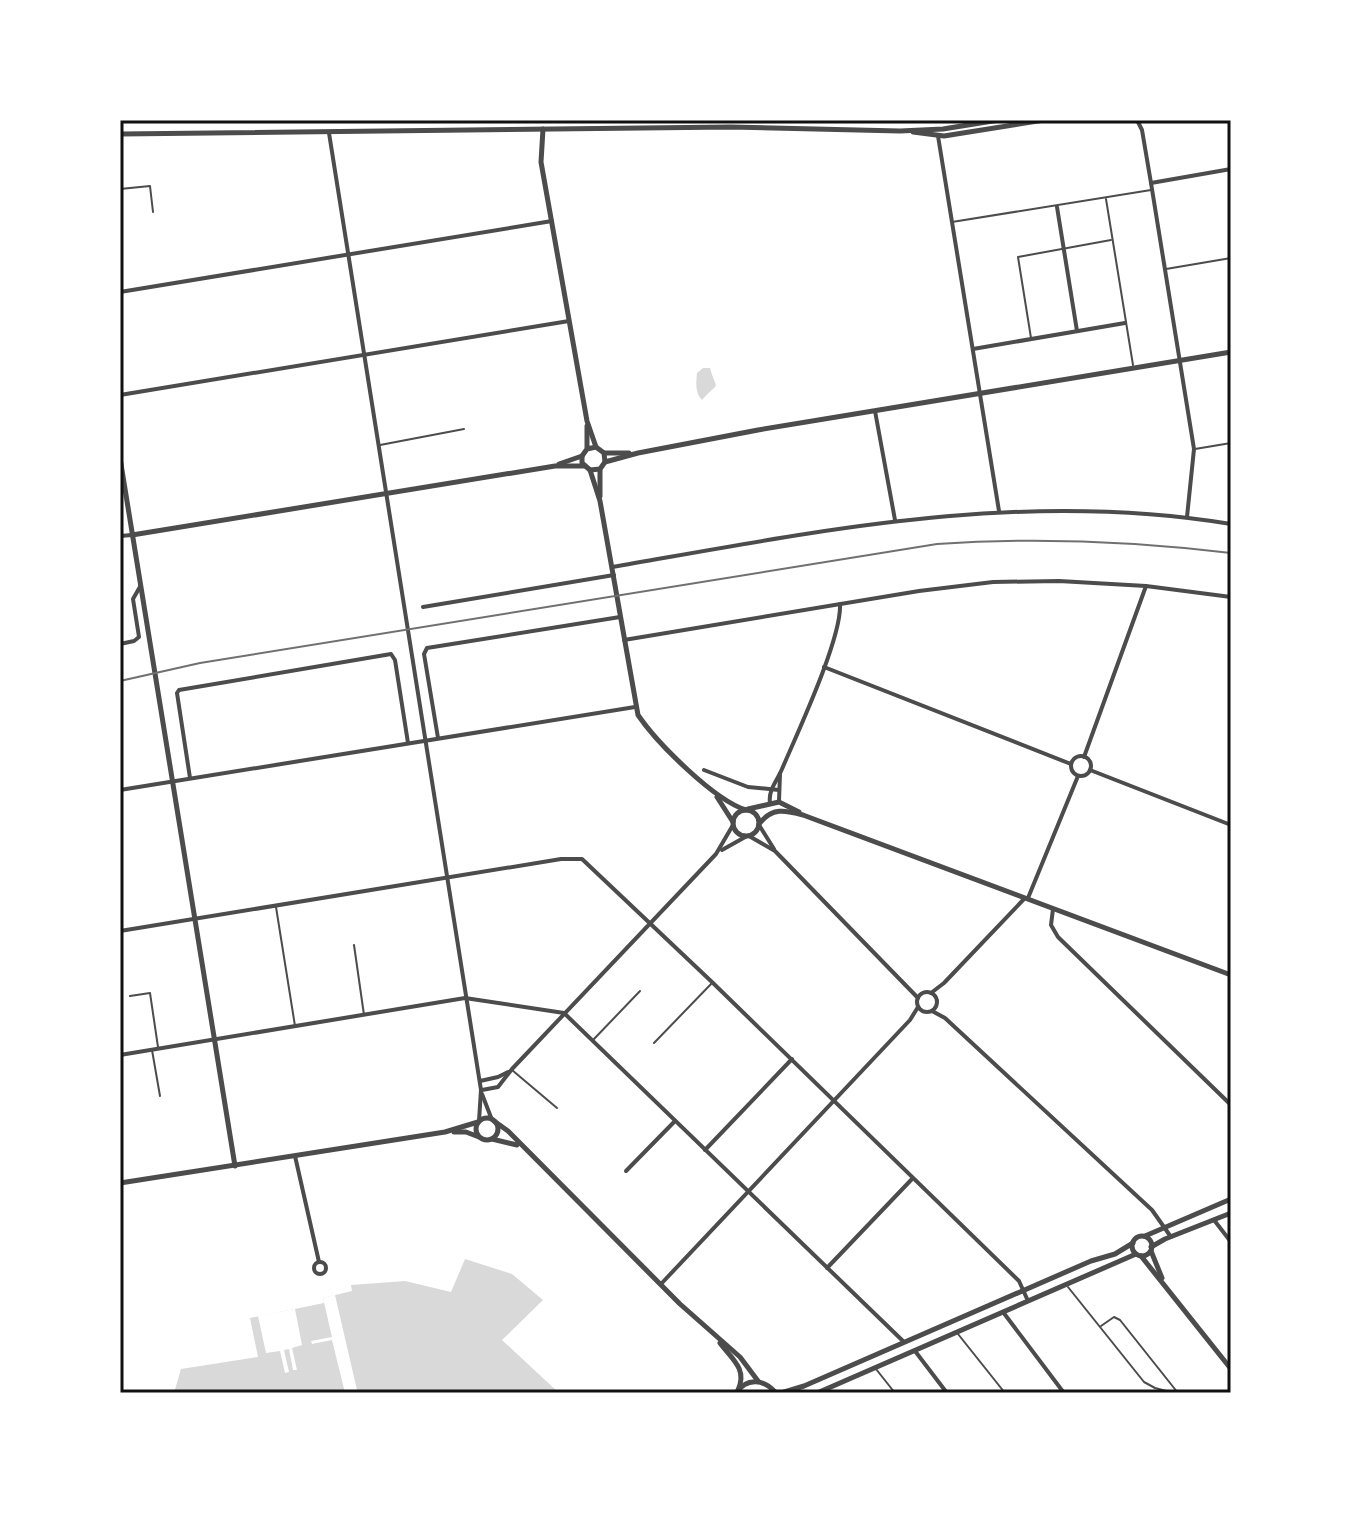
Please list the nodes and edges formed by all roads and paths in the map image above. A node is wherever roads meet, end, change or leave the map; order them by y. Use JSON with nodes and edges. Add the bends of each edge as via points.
{"nodes":[{"id":1,"x":999,"y":120,"type":"edge"},
{"id":2,"x":1044,"y":120,"type":"edge"},
{"id":3,"x":1140,"y":120,"type":"edge"},
{"id":4,"x":543,"y":129,"type":"junction"},
{"id":5,"x":937,"y":132,"type":"junction"},
{"id":6,"x":329,"y":133,"type":"junction"},
{"id":7,"x":120,"y":134,"type":"edge"},
{"id":8,"x":1231,"y":169,"type":"edge"},
{"id":9,"x":1151,"y":183,"type":"junction"},
{"id":10,"x":120,"y":189,"type":"edge"},
{"id":11,"x":1152,"y":190,"type":"junction"},
{"id":12,"x":1106,"y":198,"type":"junction"},
{"id":13,"x":1057,"y":207,"type":"junction"},
{"id":14,"x":153,"y":212,"type":"dead end"},
{"id":15,"x":552,"y":221,"type":"junction"},
{"id":16,"x":951,"y":222,"type":"junction"},
{"id":17,"x":1111,"y":240,"type":"junction"},
{"id":18,"x":1063,"y":248,"type":"junction"},
{"id":19,"x":349,"y":254,"type":"junction"},
{"id":20,"x":1231,"y":258,"type":"edge"},
{"id":21,"x":1165,"y":269,"type":"junction"},
{"id":22,"x":120,"y":292,"type":"edge"},
{"id":23,"x":571,"y":321,"type":"junction"},
{"id":24,"x":1125,"y":323,"type":"junction"},
{"id":25,"x":1077,"y":331,"type":"junction"},
{"id":26,"x":1031,"y":339,"type":"junction"},
{"id":27,"x":973,"y":349,"type":"junction"},
{"id":28,"x":1231,"y":352,"type":"edge"},
{"id":29,"x":365,"y":354,"type":"junction"},
{"id":30,"x":1180,"y":361,"type":"junction"},
{"id":31,"x":1134,"y":369,"type":"junction"},
{"id":32,"x":980,"y":394,"type":"junction"},
{"id":33,"x":120,"y":395,"type":"edge"},
{"id":34,"x":875,"y":411,"type":"junction"},
{"id":35,"x":587,"y":421,"type":"junction"},
{"id":36,"x":464,"y":429,"type":"dead end"},
{"id":37,"x":1231,"y":443,"type":"edge"},
{"id":38,"x":379,"y":445,"type":"junction"},
{"id":39,"x":596,"y":447,"type":"junction"},
{"id":40,"x":587,"y":449,"type":"junction"},
{"id":41,"x":1194,"y":449,"type":"junction"},
{"id":42,"x":604,"y":453,"type":"junction"},
{"id":43,"x":638,"y":453,"type":"junction"},
{"id":44,"x":582,"y":456,"type":"junction"},
{"id":45,"x":120,"y":458,"type":"edge"},
{"id":46,"x":605,"y":462,"type":"junction"},
{"id":47,"x":555,"y":466,"type":"junction"},
{"id":48,"x":584,"y":466,"type":"junction"},
{"id":49,"x":600,"y":469,"type":"junction"},
{"id":50,"x":590,"y":470,"type":"junction"},
{"id":51,"x":387,"y":493,"type":"junction"},
{"id":52,"x":600,"y":501,"type":"junction"},
{"id":53,"x":999,"y":511,"type":"junction"},
{"id":54,"x":1187,"y":517,"type":"junction"},
{"id":55,"x":895,"y":520,"type":"junction"},
{"id":56,"x":1231,"y":524,"type":"edge"},
{"id":57,"x":132,"y":535,"type":"junction"},
{"id":58,"x":120,"y":536,"type":"edge"},
{"id":59,"x":612,"y":567,"type":"junction"},
{"id":60,"x":614,"y":575,"type":"junction"},
{"id":61,"x":141,"y":585,"type":"junction"},
{"id":62,"x":1146,"y":586,"type":"junction"},
{"id":63,"x":1231,"y":597,"type":"edge"},
{"id":64,"x":840,"y":604,"type":"junction"},
{"id":65,"x":423,"y":607,"type":"dead end"},
{"id":66,"x":620,"y":617,"type":"junction"},
{"id":67,"x":624,"y":640,"type":"junction"},
{"id":68,"x":120,"y":644,"type":"edge"},
{"id":69,"x":824,"y":667,"type":"junction"},
{"id":70,"x":635,"y":707,"type":"junction"},
{"id":71,"x":438,"y":738,"type":"junction"},
{"id":72,"x":426,"y":740,"type":"junction"},
{"id":73,"x":408,"y":743,"type":"junction"},
{"id":74,"x":1084,"y":757,"type":"junction"},
{"id":75,"x":1071,"y":764,"type":"junction"},
{"id":76,"x":704,"y":770,"type":"dead end"},
{"id":77,"x":1090,"y":770,"type":"junction"},
{"id":78,"x":781,"y":772,"type":"junction"},
{"id":79,"x":1078,"y":776,"type":"junction"},
{"id":80,"x":190,"y":778,"type":"junction"},
{"id":81,"x":173,"y":781,"type":"junction"},
{"id":82,"x":771,"y":789,"type":"junction"},
{"id":83,"x":120,"y":790,"type":"edge"},
{"id":84,"x":779,"y":790,"type":"junction"},
{"id":85,"x":714,"y":792,"type":"junction"},
{"id":86,"x":779,"y":802,"type":"junction"},
{"id":87,"x":770,"y":803,"type":"junction"},
{"id":88,"x":746,"y":810,"type":"junction"},
{"id":89,"x":776,"y":811,"type":"junction"},
{"id":90,"x":803,"y":815,"type":"junction"},
{"id":91,"x":733,"y":824,"type":"junction"},
{"id":92,"x":759,"y":824,"type":"junction"},
{"id":93,"x":1231,"y":825,"type":"edge"},
{"id":94,"x":748,"y":836,"type":"junction"},
{"id":95,"x":775,"y":851,"type":"junction"},
{"id":96,"x":716,"y":854,"type":"junction"},
{"id":97,"x":447,"y":877,"type":"junction"},
{"id":98,"x":1026,"y":900,"type":"junction"},
{"id":99,"x":276,"y":905,"type":"junction"},
{"id":100,"x":1053,"y":909,"type":"junction"},
{"id":101,"x":196,"y":918,"type":"junction"},
{"id":102,"x":650,"y":924,"type":"junction"},
{"id":103,"x":120,"y":931,"type":"edge"},
{"id":104,"x":354,"y":945,"type":"dead end"},
{"id":105,"x":1231,"y":975,"type":"edge"},
{"id":106,"x":713,"y":983,"type":"junction"},
{"id":107,"x":944,"y":983,"type":"junction"},
{"id":108,"x":640,"y":991,"type":"dead end"},
{"id":109,"x":931,"y":993,"type":"junction"},
{"id":110,"x":130,"y":996,"type":"dead end"},
{"id":111,"x":920,"y":996,"type":"junction"},
{"id":112,"x":465,"y":998,"type":"junction"},
{"id":113,"x":937,"y":998,"type":"junction"},
{"id":114,"x":921,"y":1009,"type":"junction"},
{"id":115,"x":934,"y":1009,"type":"junction"},
{"id":116,"x":564,"y":1013,"type":"junction"},
{"id":117,"x":364,"y":1015,"type":"junction"},
{"id":118,"x":295,"y":1026,"type":"junction"},
{"id":119,"x":216,"y":1040,"type":"junction"},
{"id":120,"x":593,"y":1041,"type":"junction"},
{"id":121,"x":654,"y":1043,"type":"dead end"},
{"id":122,"x":155,"y":1049,"type":"junction"},
{"id":123,"x":120,"y":1055,"type":"edge"},
{"id":124,"x":792,"y":1059,"type":"junction"},
{"id":125,"x":512,"y":1069,"type":"junction"},
{"id":126,"x":480,"y":1081,"type":"junction"},
{"id":127,"x":481,"y":1091,"type":"junction"},
{"id":128,"x":160,"y":1096,"type":"dead end"},
{"id":129,"x":833,"y":1101,"type":"junction"},
{"id":130,"x":1231,"y":1105,"type":"edge"},
{"id":131,"x":557,"y":1108,"type":"dead end"},
{"id":132,"x":493,"y":1120,"type":"junction"},
{"id":133,"x":479,"y":1121,"type":"junction"},
{"id":134,"x":675,"y":1121,"type":"junction"},
{"id":135,"x":445,"y":1132,"type":"junction"},
{"id":136,"x":480,"y":1138,"type":"junction"},
{"id":137,"x":489,"y":1140,"type":"junction"},
{"id":138,"x":524,"y":1150,"type":"junction"},
{"id":139,"x":705,"y":1150,"type":"junction"},
{"id":140,"x":295,"y":1156,"type":"junction"},
{"id":141,"x":235,"y":1166,"type":"junction"},
{"id":142,"x":626,"y":1171,"type":"dead end"},
{"id":143,"x":912,"y":1179,"type":"junction"},
{"id":144,"x":120,"y":1183,"type":"edge"},
{"id":145,"x":748,"y":1191,"type":"junction"},
{"id":146,"x":1231,"y":1199,"type":"edge"},
{"id":147,"x":1231,"y":1213,"type":"edge"},
{"id":148,"x":1214,"y":1220,"type":"junction"},
{"id":149,"x":1166,"y":1228,"type":"junction"},
{"id":150,"x":1145,"y":1236,"type":"junction"},
{"id":151,"x":1171,"y":1237,"type":"junction"},
{"id":152,"x":1231,"y":1242,"type":"edge"},
{"id":153,"x":1133,"y":1243,"type":"junction"},
{"id":154,"x":1151,"y":1248,"type":"junction"},
{"id":155,"x":1139,"y":1255,"type":"junction"},
{"id":156,"x":319,"y":1262,"type":"dead end"},
{"id":157,"x":827,"y":1268,"type":"junction"},
{"id":158,"x":1162,"y":1279,"type":"junction"},
{"id":159,"x":661,"y":1284,"type":"junction"},
{"id":160,"x":1067,"y":1284,"type":"junction"},
{"id":161,"x":1024,"y":1290,"type":"junction"},
{"id":162,"x":1028,"y":1301,"type":"junction"},
{"id":163,"x":1003,"y":1312,"type":"junction"},
{"id":164,"x":1100,"y":1327,"type":"junction"},
{"id":165,"x":957,"y":1333,"type":"junction"},
{"id":166,"x":718,"y":1340,"type":"junction"},
{"id":167,"x":904,"y":1342,"type":"junction"},
{"id":168,"x":915,"y":1351,"type":"junction"},
{"id":169,"x":875,"y":1368,"type":"junction"},
{"id":170,"x":1231,"y":1369,"type":"edge"},
{"id":171,"x":758,"y":1381,"type":"junction"},
{"id":172,"x":737,"y":1391,"type":"edge"},
{"id":173,"x":778,"y":1392,"type":"edge"},
{"id":174,"x":817,"y":1393,"type":"edge"},
{"id":175,"x":895,"y":1393,"type":"edge"},
{"id":176,"x":947,"y":1393,"type":"edge"},
{"id":177,"x":1005,"y":1393,"type":"edge"},
{"id":178,"x":1064,"y":1393,"type":"edge"},
{"id":179,"x":1174,"y":1393,"type":"edge"},
{"id":180,"x":1178,"y":1393,"type":"edge"}],
"edges":[{"from":1,"to":5,"type":"street"},
{"from":2,"to":5,"type":"street"},
{"from":3,"to":9,"type":"street"},
{"from":4,"to":5,"type":"street"},
{"from":4,"to":6,"type":"street"},
{"from":4,"to":15,"type":"street","via":[[541,162]]},
{"from":5,"to":16,"type":"street"},
{"from":6,"to":7,"type":"street"},
{"from":6,"to":19,"type":"street"},
{"from":8,"to":9,"type":"street"},
{"from":9,"to":11,"type":"street"},
{"from":10,"to":14,"type":"lane","via":[[150,186]]},
{"from":11,"to":12,"type":"lane"},
{"from":11,"to":21,"type":"street"},
{"from":12,"to":13,"type":"lane"},
{"from":12,"to":17,"type":"lane"},
{"from":13,"to":16,"type":"lane"},
{"from":13,"to":18,"type":"street"},
{"from":15,"to":19,"type":"street"},
{"from":15,"to":23,"type":"street"},
{"from":16,"to":27,"type":"street"},
{"from":17,"to":18,"type":"lane"},
{"from":17,"to":24,"type":"lane"},
{"from":18,"to":25,"type":"street"},
{"from":18,"to":26,"type":"lane","via":[[1018,257]]},
{"from":19,"to":22,"type":"street"},
{"from":19,"to":29,"type":"street"},
{"from":20,"to":21,"type":"lane"},
{"from":21,"to":30,"type":"street"},
{"from":23,"to":29,"type":"street"},
{"from":23,"to":35,"type":"street"},
{"from":24,"to":25,"type":"street"},
{"from":24,"to":31,"type":"lane"},
{"from":25,"to":26,"type":"street"},
{"from":26,"to":27,"type":"street"},
{"from":27,"to":32,"type":"street"},
{"from":28,"to":30,"type":"street"},
{"from":29,"to":33,"type":"street"},
{"from":29,"to":38,"type":"street"},
{"from":30,"to":31,"type":"street"},
{"from":30,"to":41,"type":"street"},
{"from":31,"to":32,"type":"street"},
{"from":32,"to":34,"type":"street"},
{"from":32,"to":53,"type":"street"},
{"from":34,"to":43,"type":"street"},
{"from":34,"to":55,"type":"street"},
{"from":35,"to":39,"type":"street"},
{"from":35,"to":40,"type":"street"},
{"from":36,"to":38,"type":"lane"},
{"from":37,"to":41,"type":"lane"},
{"from":38,"to":51,"type":"street"},
{"from":39,"to":40,"type":"street"},
{"from":39,"to":42,"type":"street"},
{"from":40,"to":44,"type":"street"},
{"from":41,"to":54,"type":"street"},
{"from":42,"to":43,"type":"street"},
{"from":42,"to":46,"type":"street"},
{"from":43,"to":46,"type":"street"},
{"from":44,"to":47,"type":"street"},
{"from":44,"to":48,"type":"street"},
{"from":45,"to":57,"type":"street"},
{"from":46,"to":49,"type":"street"},
{"from":47,"to":48,"type":"street"},
{"from":47,"to":51,"type":"street"},
{"from":48,"to":50,"type":"street"},
{"from":49,"to":50,"type":"street"},
{"from":49,"to":52,"type":"street"},
{"from":50,"to":52,"type":"street"},
{"from":51,"to":57,"type":"street"},
{"from":51,"to":72,"type":"street"},
{"from":52,"to":59,"type":"street"},
{"from":53,"to":54,"type":"street","via":[[1063,509]]},
{"from":53,"to":55,"type":"street"},
{"from":54,"to":56,"type":"street"},
{"from":55,"to":59,"type":"street"},
{"from":57,"to":58,"type":"street"},
{"from":57,"to":61,"type":"street"},
{"from":59,"to":60,"type":"street"},
{"from":60,"to":65,"type":"street"},
{"from":60,"to":66,"type":"street"},
{"from":61,"to":68,"type":"street","via":[[133,599],[139,637]]},
{"from":61,"to":81,"type":"street"},
{"from":62,"to":63,"type":"street"},
{"from":62,"to":64,"type":"street","via":[[993,582]]},
{"from":62,"to":74,"type":"street"},
{"from":64,"to":67,"type":"street"},
{"from":64,"to":69,"type":"street"},
{"from":66,"to":67,"type":"street"},
{"from":66,"to":71,"type":"street","via":[[426,648]]},
{"from":67,"to":70,"type":"street"},
{"from":69,"to":75,"type":"street"},
{"from":69,"to":78,"type":"street"},
{"from":70,"to":71,"type":"street"},
{"from":70,"to":85,"type":"street","via":[[651,731]]},
{"from":71,"to":72,"type":"street"},
{"from":72,"to":73,"type":"street"},
{"from":72,"to":97,"type":"street"},
{"from":73,"to":80,"type":"street"},
{"from":73,"to":80,"type":"street","via":[[395,660],[389,654],[179,690]]},
{"from":74,"to":75,"type":"street"},
{"from":74,"to":77,"type":"street"},
{"from":75,"to":79,"type":"street"},
{"from":76,"to":82,"type":"street","via":[[748,787]]},
{"from":77,"to":79,"type":"street"},
{"from":77,"to":93,"type":"street"},
{"from":78,"to":82,"type":"street"},
{"from":78,"to":84,"type":"street"},
{"from":79,"to":98,"type":"street"},
{"from":80,"to":81,"type":"street"},
{"from":81,"to":83,"type":"street"},
{"from":81,"to":101,"type":"street"},
{"from":82,"to":84,"type":"street"},
{"from":82,"to":87,"type":"street"},
{"from":84,"to":86,"type":"street"},
{"from":85,"to":88,"type":"street"},
{"from":85,"to":91,"type":"street"},
{"from":86,"to":87,"type":"street"},
{"from":86,"to":89,"type":"street"},
{"from":86,"to":90,"type":"street"},
{"from":87,"to":88,"type":"street"},
{"from":87,"to":89,"type":"street"},
{"from":88,"to":91,"type":"street"},
{"from":88,"to":92,"type":"street","via":[[755,813]]},
{"from":89,"to":90,"type":"street"},
{"from":89,"to":92,"type":"street"},
{"from":90,"to":98,"type":"street"},
{"from":91,"to":94,"type":"street"},
{"from":91,"to":96,"type":"street"},
{"from":92,"to":94,"type":"street"},
{"from":92,"to":95,"type":"street"},
{"from":94,"to":95,"type":"street"},
{"from":94,"to":96,"type":"street"},
{"from":95,"to":111,"type":"street"},
{"from":96,"to":102,"type":"street"},
{"from":97,"to":99,"type":"street"},
{"from":97,"to":102,"type":"street","via":[[576,857]]},
{"from":97,"to":112,"type":"street"},
{"from":98,"to":100,"type":"street"},
{"from":98,"to":107,"type":"street"},
{"from":99,"to":101,"type":"street"},
{"from":99,"to":118,"type":"lane"},
{"from":100,"to":105,"type":"street"},
{"from":100,"to":130,"type":"street","via":[[1051,925],[1058,937]]},
{"from":101,"to":103,"type":"street"},
{"from":101,"to":119,"type":"street"},
{"from":102,"to":106,"type":"street"},
{"from":102,"to":116,"type":"street"},
{"from":104,"to":117,"type":"lane"},
{"from":106,"to":121,"type":"lane"},
{"from":106,"to":124,"type":"street"},
{"from":107,"to":109,"type":"street"},
{"from":107,"to":113,"type":"street"},
{"from":108,"to":120,"type":"lane"},
{"from":109,"to":111,"type":"street"},
{"from":109,"to":113,"type":"street"},
{"from":110,"to":122,"type":"lane","via":[[150,993]]},
{"from":111,"to":114,"type":"street"},
{"from":112,"to":116,"type":"street"},
{"from":112,"to":117,"type":"street"},
{"from":112,"to":126,"type":"street"},
{"from":113,"to":115,"type":"street"},
{"from":114,"to":115,"type":"street"},
{"from":114,"to":129,"type":"street"},
{"from":115,"to":149,"type":"street"},
{"from":116,"to":120,"type":"street"},
{"from":116,"to":125,"type":"street"},
{"from":117,"to":118,"type":"street"},
{"from":118,"to":119,"type":"street"},
{"from":119,"to":122,"type":"street"},
{"from":119,"to":141,"type":"street"},
{"from":120,"to":134,"type":"street"},
{"from":122,"to":123,"type":"street"},
{"from":122,"to":128,"type":"lane"},
{"from":124,"to":129,"type":"street"},
{"from":124,"to":139,"type":"street"},
{"from":125,"to":126,"type":"street"},
{"from":125,"to":127,"type":"street","via":[[498,1087]]},
{"from":125,"to":131,"type":"lane"},
{"from":126,"to":127,"type":"street"},
{"from":127,"to":132,"type":"street"},
{"from":127,"to":133,"type":"street"},
{"from":129,"to":143,"type":"street"},
{"from":129,"to":145,"type":"street"},
{"from":132,"to":133,"type":"street"},
{"from":132,"to":137,"type":"street","via":[[497,1132]]},
{"from":132,"to":138,"type":"street"},
{"from":133,"to":135,"type":"street"},
{"from":133,"to":136,"type":"street"},
{"from":134,"to":139,"type":"street"},
{"from":134,"to":142,"type":"street"},
{"from":135,"to":136,"type":"street"},
{"from":135,"to":140,"type":"street"},
{"from":136,"to":137,"type":"street"},
{"from":137,"to":138,"type":"street","via":[[507,1140]]},
{"from":138,"to":159,"type":"street"},
{"from":139,"to":145,"type":"street"},
{"from":140,"to":141,"type":"street"},
{"from":140,"to":156,"type":"street"},
{"from":141,"to":144,"type":"street"},
{"from":143,"to":157,"type":"street"},
{"from":143,"to":161,"type":"street"},
{"from":145,"to":157,"type":"street"},
{"from":145,"to":159,"type":"street"},
{"from":146,"to":149,"type":"street"},
{"from":147,"to":148,"type":"street"},
{"from":148,"to":151,"type":"street"},
{"from":148,"to":152,"type":"street"},
{"from":149,"to":150,"type":"street"},
{"from":149,"to":151,"type":"street"},
{"from":150,"to":153,"type":"street"},
{"from":150,"to":154,"type":"street"},
{"from":151,"to":154,"type":"street"},
{"from":153,"to":155,"type":"street"},
{"from":153,"to":161,"type":"street"},
{"from":154,"to":155,"type":"street"},
{"from":154,"to":158,"type":"street"},
{"from":155,"to":158,"type":"street"},
{"from":155,"to":160,"type":"street"},
{"from":157,"to":167,"type":"street"},
{"from":158,"to":170,"type":"street"},
{"from":159,"to":166,"type":"street"},
{"from":160,"to":162,"type":"street"},
{"from":160,"to":164,"type":"lane"},
{"from":161,"to":162,"type":"street"},
{"from":161,"to":167,"type":"street"},
{"from":162,"to":163,"type":"street"},
{"from":163,"to":165,"type":"street"},
{"from":163,"to":178,"type":"street"},
{"from":164,"to":179,"type":"lane","via":[[1144,1382]]},
{"from":164,"to":180,"type":"lane","via":[[1119,1319]]},
{"from":165,"to":168,"type":"street"},
{"from":165,"to":177,"type":"lane"},
{"from":166,"to":171,"type":"street"},
{"from":166,"to":172,"type":"street","via":[[741,1371]]},
{"from":167,"to":173,"type":"street","via":[[804,1386]]},
{"from":168,"to":169,"type":"street"},
{"from":168,"to":176,"type":"street"},
{"from":169,"to":174,"type":"street"},
{"from":169,"to":175,"type":"lane"},
{"from":171,"to":172,"type":"street"},
{"from":171,"to":173,"type":"street"}]}
